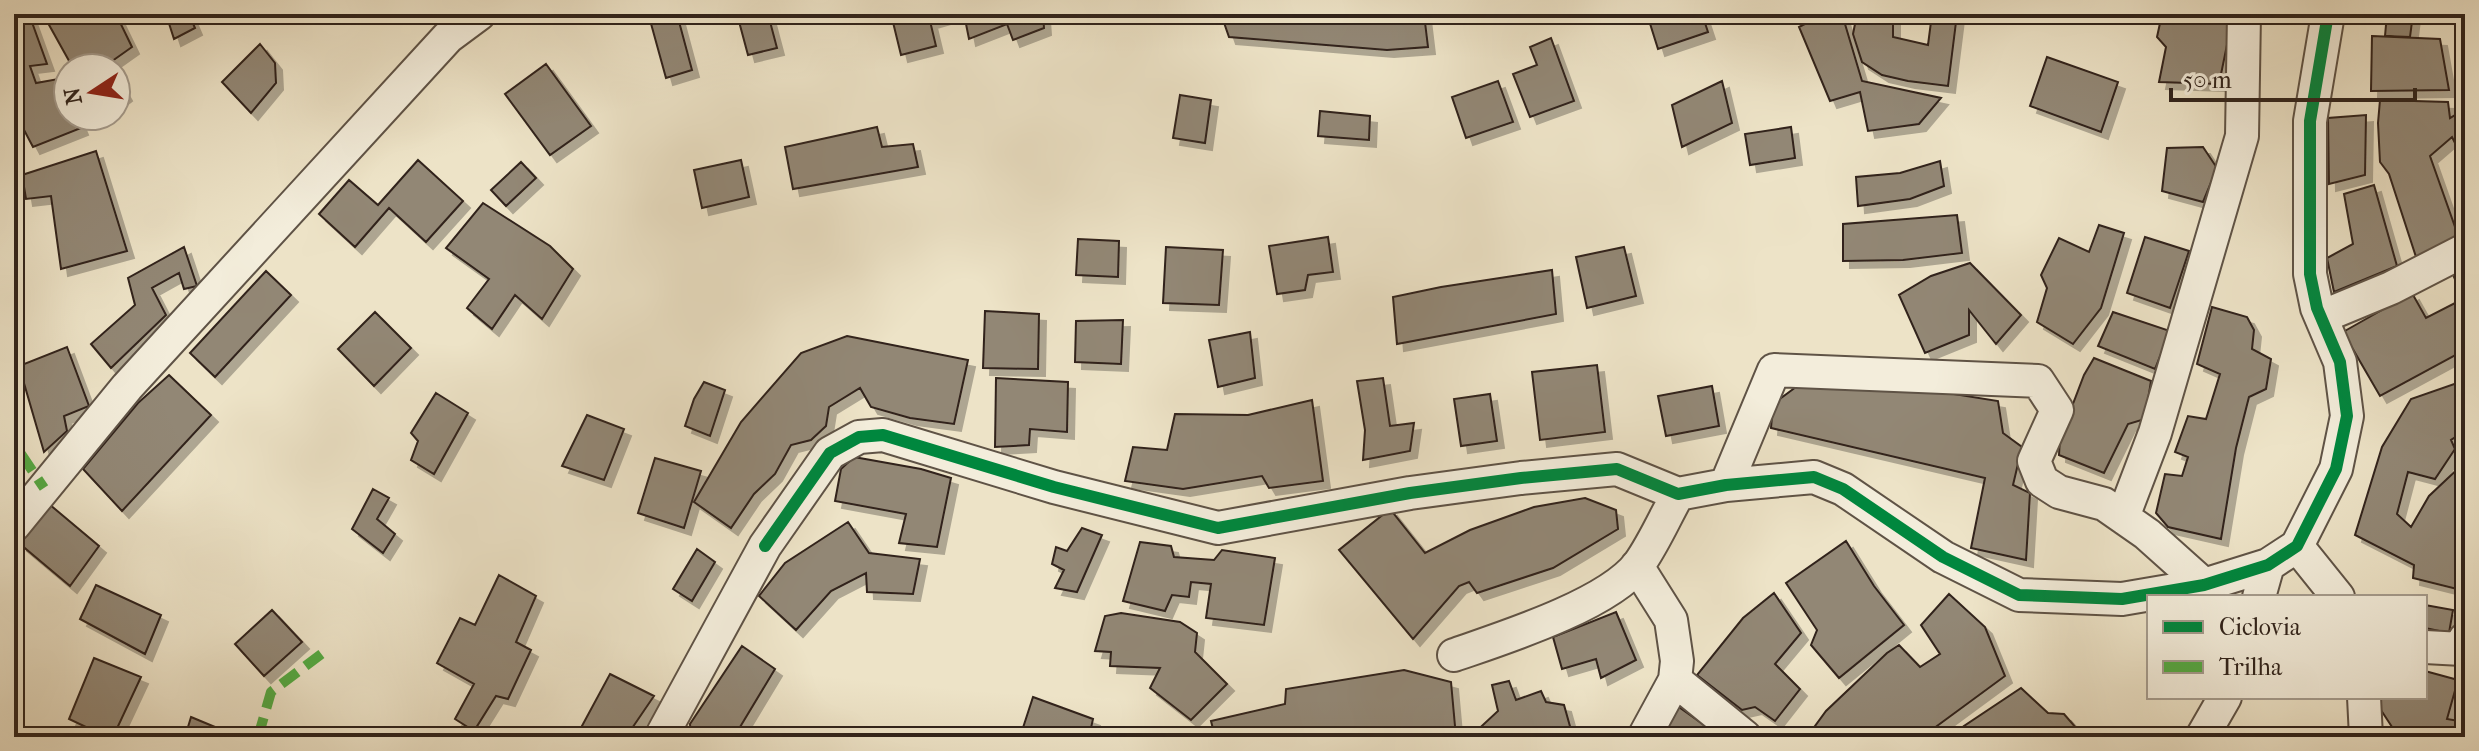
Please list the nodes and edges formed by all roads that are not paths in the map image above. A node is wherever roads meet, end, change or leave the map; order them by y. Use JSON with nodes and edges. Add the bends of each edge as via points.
{"nodes":[{"id":1,"x":479,"y":14,"type":"edge"},
{"id":2,"x":2244,"y":14,"type":"edge"},
{"id":3,"x":2328,"y":14,"type":"edge"},
{"id":4,"x":2465,"y":250,"type":"edge"},
{"id":5,"x":2321,"y":317,"type":"junction"},
{"id":6,"x":1726,"y":485,"type":"junction"},
{"id":7,"x":1678,"y":494,"type":"junction"},
{"id":8,"x":2123,"y":517,"type":"junction"},
{"id":9,"x":14,"y":525,"type":"edge"},
{"id":10,"x":2297,"y":546,"type":"junction"},
{"id":11,"x":2268,"y":565,"type":"junction"},
{"id":12,"x":1637,"y":566,"type":"junction"},
{"id":13,"x":2204,"y":585,"type":"junction"},
{"id":14,"x":2260,"y":595,"type":"edge"},
{"id":15,"x":2336,"y":595,"type":"edge"},
{"id":16,"x":2465,"y":639,"type":"edge"},
{"id":17,"x":2427,"y":647,"type":"edge"},
{"id":18,"x":1454,"y":655,"type":"dead end"},
{"id":19,"x":1675,"y":680,"type":"junction"},
{"id":20,"x":2224,"y":699,"type":"edge"},
{"id":21,"x":2364,"y":699,"type":"edge"},
{"id":22,"x":661,"y":737,"type":"edge"},
{"id":23,"x":1644,"y":737,"type":"edge"},
{"id":24,"x":1745,"y":737,"type":"edge"},
{"id":25,"x":2202,"y":737,"type":"edge"},
{"id":26,"x":2366,"y":737,"type":"edge"}],
"edges":[{"from":1,"to":9,"type":"street","via":[[448,37],[127,387]]},
{"from":2,"to":8,"type":"street","via":[[2242,136],[2155,433]]},
{"from":3,"to":5,"type":"street","via":[[2310,121],[2310,274]]},
{"from":4,"to":5,"type":"street"},
{"from":5,"to":10,"type":"street","via":[[2340,362],[2347,416],[2336,469]]},
{"from":6,"to":7,"type":"street"},
{"from":6,"to":8,"type":"street","via":[[1774,370],[2038,381],[2057,410],[2034,461],[2042,481],[2059,492],[2104,504]]},
{"from":6,"to":13,"type":"street","via":[[1814,477],[1843,489],[1943,557],[2019,595],[2122,599]]},
{"from":7,"to":12,"type":"street"},
{"from":7,"to":22,"type":"street","via":[[1617,469],[1410,493],[1218,528],[1054,487],[883,435],[859,437],[830,453],[765,546]]},
{"from":8,"to":13,"type":"street"},
{"from":10,"to":11,"type":"street"},
{"from":10,"to":15,"type":"street"},
{"from":11,"to":13,"type":"street"},
{"from":11,"to":14,"type":"street"},
{"from":12,"to":18,"type":"street","via":[[1596,599]]},
{"from":12,"to":19,"type":"street","via":[[1671,620]]},
{"from":16,"to":17,"type":"street","via":[[2462,649]]},
{"from":19,"to":23,"type":"street"},
{"from":19,"to":24,"type":"street"},
{"from":20,"to":25,"type":"street"},
{"from":21,"to":26,"type":"street"}]}
